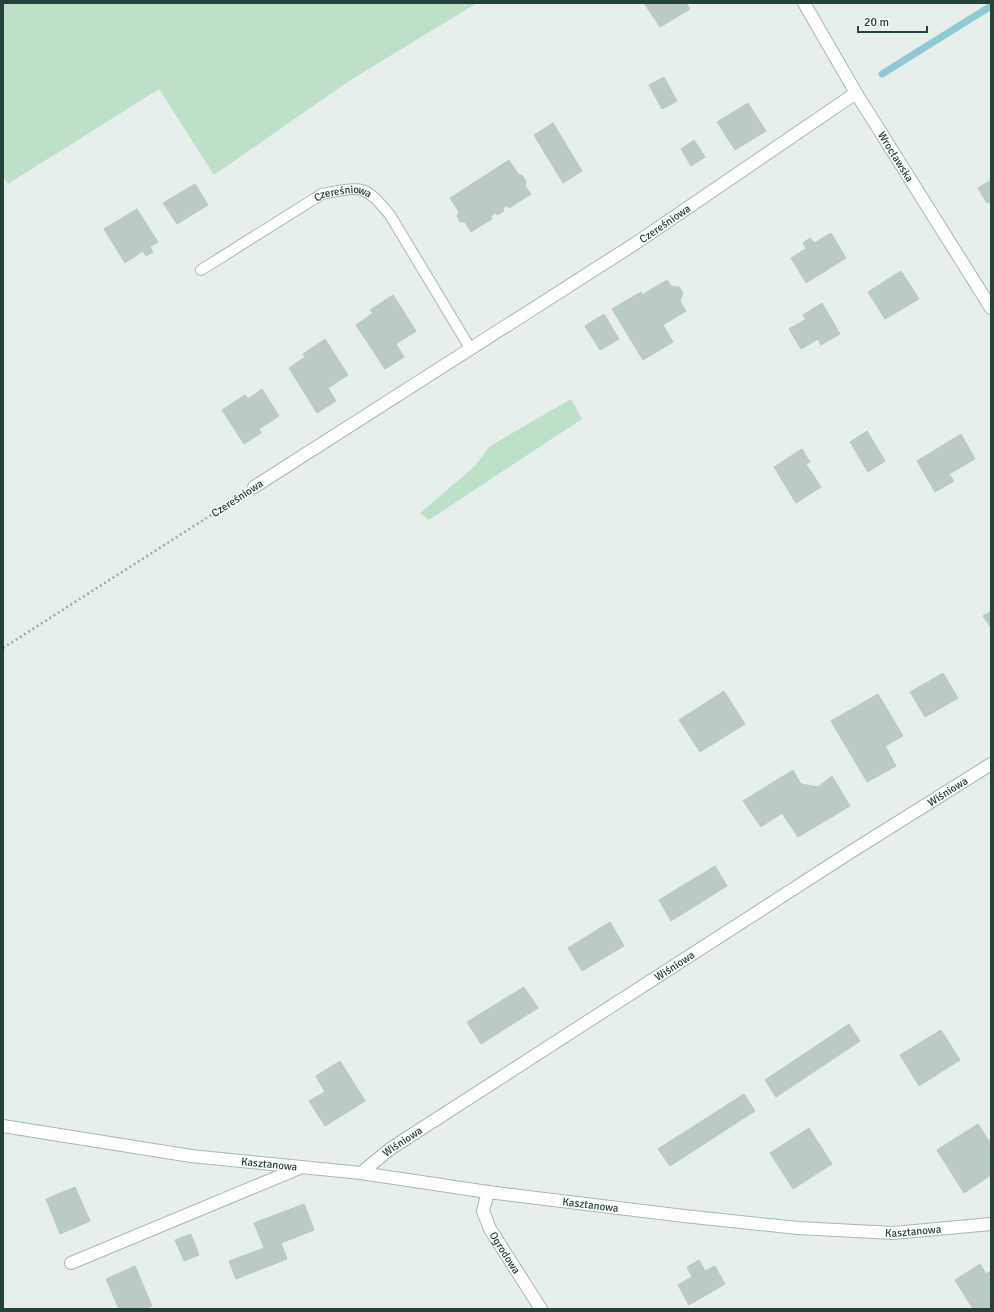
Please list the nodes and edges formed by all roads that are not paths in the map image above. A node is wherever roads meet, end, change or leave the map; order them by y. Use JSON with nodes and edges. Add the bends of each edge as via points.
{"nodes":[{"id":1,"x":804,"y":3,"type":"edge"},
{"id":2,"x":856,"y":93,"type":"junction"},
{"id":3,"x":201,"y":270,"type":"dead end"},
{"id":4,"x":991,"y":308,"type":"edge"},
{"id":5,"x":470,"y":348,"type":"junction"},
{"id":6,"x":254,"y":487,"type":"road end"},
{"id":7,"x":991,"y":764,"type":"edge"},
{"id":8,"x":3,"y":1126,"type":"edge"},
{"id":9,"x":303,"y":1167,"type":"junction"},
{"id":10,"x":361,"y":1173,"type":"junction"},
{"id":11,"x":488,"y":1192,"type":"junction"},
{"id":12,"x":991,"y":1224,"type":"edge"},
{"id":13,"x":71,"y":1263,"type":"dead end"},
{"id":14,"x":541,"y":1309,"type":"edge"}],
"edges":[{"from":1,"to":2,"type":"street","name":"Wrocławska"},
{"from":2,"to":4,"type":"street","name":"Wrocławska"},
{"from":2,"to":5,"type":"street","name":"Czereśniowa","via":[[636,243]]},
{"from":3,"to":5,"type":"lane","name":"Czereśniowa","via":[[322,194],[362,190],[375,198],[390,215]]},
{"from":5,"to":6,"type":"street","name":"Czereśniowa"},
{"from":7,"to":10,"type":"street","name":"Wiśniowa","via":[[397,1145]]},
{"from":8,"to":9,"type":"street","name":"Kasztanowa","via":[[191,1156]]},
{"from":9,"to":10,"type":"street","name":"Kasztanowa"},
{"from":9,"to":13,"type":"street"},
{"from":10,"to":11,"type":"street","name":"Kasztanowa"},
{"from":11,"to":12,"type":"street","name":"Kasztanowa","via":[[676,1216],[798,1228],[893,1233]]},
{"from":11,"to":14,"type":"street","name":"Ogrodowa","via":[[483,1212],[490,1229]]}]}
